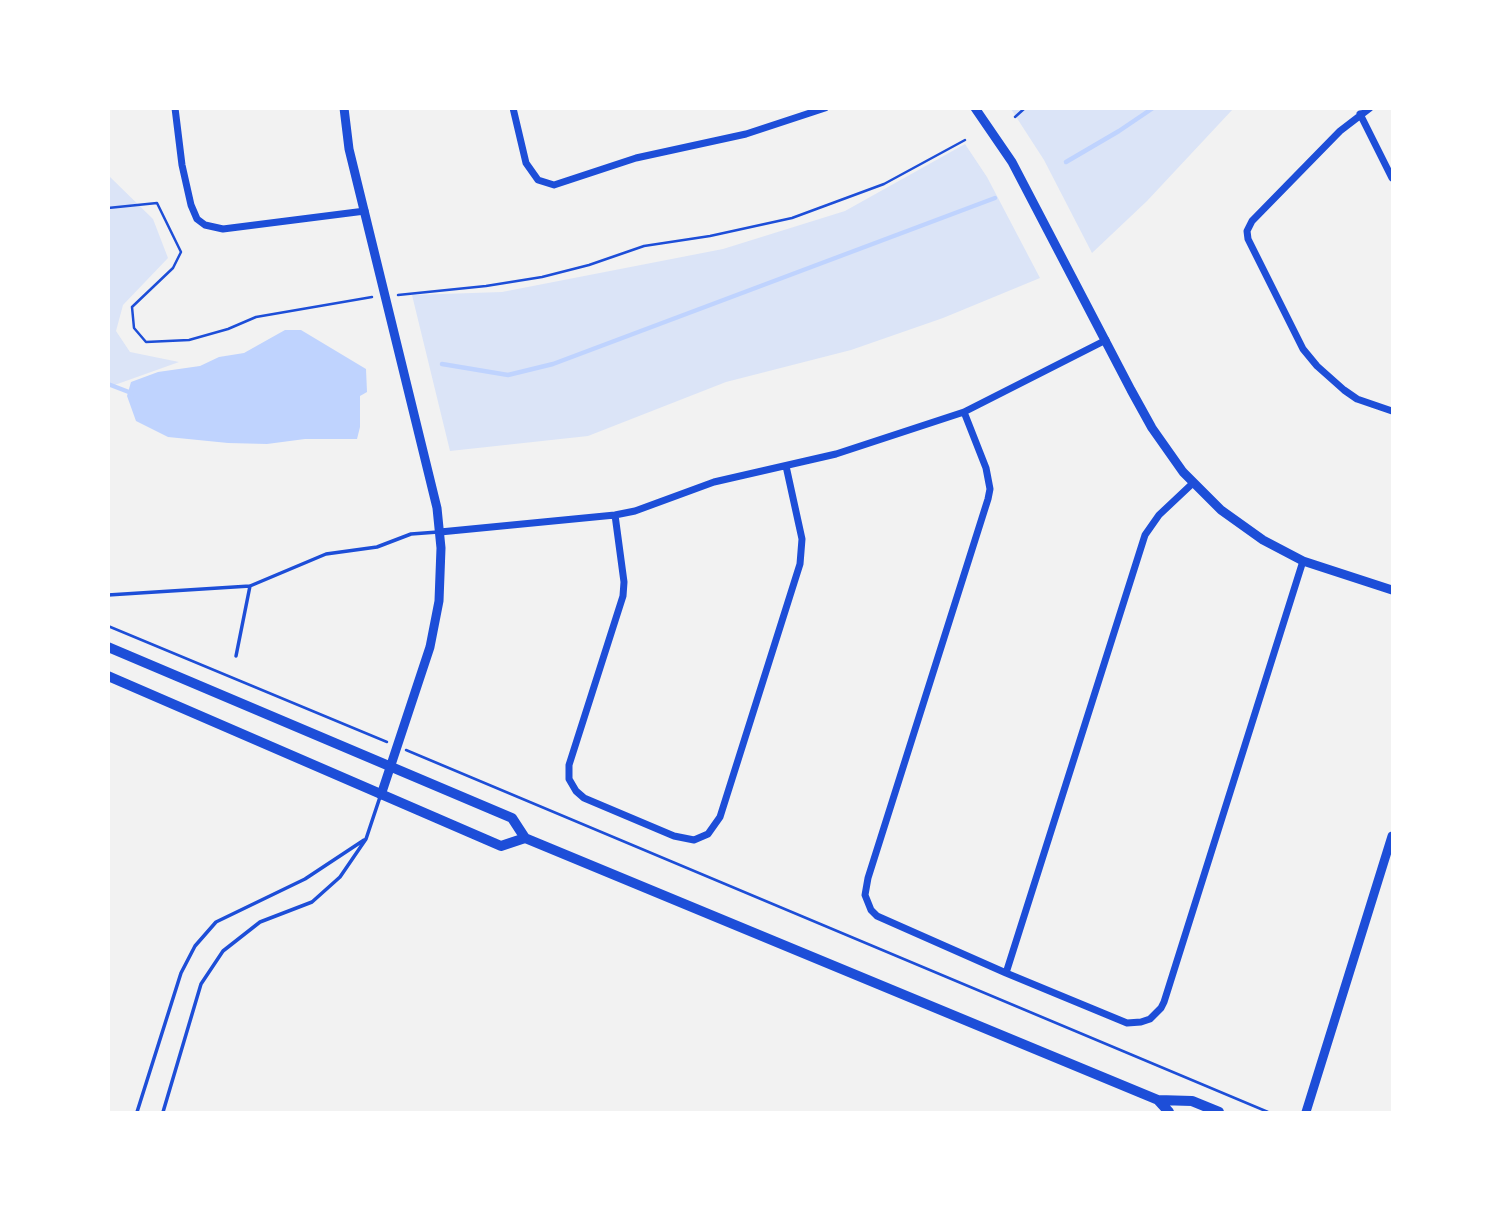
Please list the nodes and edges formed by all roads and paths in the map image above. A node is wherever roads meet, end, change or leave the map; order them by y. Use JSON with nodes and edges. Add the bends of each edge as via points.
{"nodes":[{"id":1,"x":175,"y":108,"type":"edge"},
{"id":2,"x":344,"y":108,"type":"edge"},
{"id":3,"x":513,"y":108,"type":"edge"},
{"id":4,"x":825,"y":108,"type":"edge"},
{"id":5,"x":975,"y":108,"type":"edge"},
{"id":6,"x":1025,"y":108,"type":"edge"},
{"id":7,"x":1370,"y":108,"type":"edge"},
{"id":8,"x":1360,"y":114,"type":"junction"},
{"id":9,"x":1015,"y":117,"type":"dead end"},
{"id":10,"x":965,"y":139,"type":"dead end"},
{"id":11,"x":1392,"y":178,"type":"edge"},
{"id":12,"x":108,"y":208,"type":"edge"},
{"id":13,"x":365,"y":211,"type":"junction"},
{"id":14,"x":398,"y":295,"type":"dead end"},
{"id":15,"x":372,"y":297,"type":"dead end"},
{"id":16,"x":1106,"y":340,"type":"junction"},
{"id":17,"x":1392,"y":411,"type":"edge"},
{"id":18,"x":964,"y":412,"type":"junction"},
{"id":19,"x":786,"y":466,"type":"junction"},
{"id":20,"x":1193,"y":483,"type":"junction"},
{"id":21,"x":615,"y":515,"type":"junction"},
{"id":22,"x":440,"y":532,"type":"junction"},
{"id":23,"x":1303,"y":561,"type":"junction"},
{"id":24,"x":250,"y":586,"type":"junction"},
{"id":25,"x":1392,"y":590,"type":"edge"},
{"id":26,"x":108,"y":595,"type":"edge"},
{"id":27,"x":108,"y":626,"type":"edge"},
{"id":28,"x":108,"y":647,"type":"edge"},
{"id":29,"x":236,"y":656,"type":"dead end"},
{"id":30,"x":108,"y":676,"type":"edge"},
{"id":31,"x":397,"y":746,"type":"junction"},
{"id":32,"x":391,"y":766,"type":"junction"},
{"id":33,"x":381,"y":795,"type":"junction"},
{"id":34,"x":1392,"y":836,"type":"edge"},
{"id":35,"x":525,"y":838,"type":"junction"},
{"id":36,"x":366,"y":839,"type":"junction"},
{"id":37,"x":1006,"y":973,"type":"junction"},
{"id":38,"x":1158,"y":1100,"type":"junction"},
{"id":39,"x":137,"y":1112,"type":"edge"},
{"id":40,"x":163,"y":1112,"type":"edge"},
{"id":41,"x":1168,"y":1112,"type":"edge"},
{"id":42,"x":1219,"y":1112,"type":"edge"},
{"id":43,"x":1268,"y":1112,"type":"edge"},
{"id":44,"x":1306,"y":1112,"type":"edge"}],
"edges":[{"from":1,"to":13,"type":"street","via":[[191,205],[205,225],[232,228]]},
{"from":2,"to":13,"type":"street"},
{"from":3,"to":4,"type":"street","via":[[526,163],[538,180],[554,185],[636,158],[746,134]]},
{"from":5,"to":16,"type":"street","via":[[1012,162]]},
{"from":6,"to":9,"type":"path"},
{"from":7,"to":8,"type":"street"},
{"from":8,"to":11,"type":"street"},
{"from":8,"to":17,"type":"street","via":[[1247,231],[1303,349],[1344,390]]},
{"from":10,"to":14,"type":"path","via":[[884,184],[792,218],[644,246],[542,277]]},
{"from":12,"to":15,"type":"path","via":[[157,203],[181,251],[173,268],[132,307],[134,328],[146,342],[189,340],[256,317]]},
{"from":13,"to":22,"type":"street"},
{"from":16,"to":18,"type":"street"},
{"from":16,"to":20,"type":"street","via":[[1152,428]]},
{"from":18,"to":19,"type":"street"},
{"from":18,"to":37,"type":"street","via":[[986,468],[988,499],[865,895],[877,916]]},
{"from":19,"to":21,"type":"street","via":[[715,482]]},
{"from":19,"to":21,"type":"street","via":[[802,539],[800,564],[720,817],[708,834],[694,840],[584,798],[569,779],[569,765],[622,596]]},
{"from":20,"to":23,"type":"street","via":[[1239,523]]},
{"from":20,"to":37,"type":"street","via":[[1145,535]]},
{"from":21,"to":22,"type":"street"},
{"from":22,"to":24,"type":"lane","via":[[411,534],[377,547],[327,554]]},
{"from":22,"to":31,"type":"street","via":[[436,623]]},
{"from":23,"to":25,"type":"street"},
{"from":23,"to":37,"type":"street","via":[[1161,1008],[1150,1019],[1127,1023]]},
{"from":24,"to":26,"type":"lane"},
{"from":24,"to":29,"type":"lane"},
{"from":27,"to":31,"type":"path"},
{"from":28,"to":32,"type":"main road"},
{"from":30,"to":33,"type":"main road"},
{"from":31,"to":32,"type":"street"},
{"from":31,"to":43,"type":"path"},
{"from":32,"to":33,"type":"street"},
{"from":32,"to":35,"type":"main road","via":[[512,818]]},
{"from":33,"to":35,"type":"main road","via":[[501,846]]},
{"from":33,"to":36,"type":"lane"},
{"from":34,"to":44,"type":"street"},
{"from":35,"to":38,"type":"main road"},
{"from":36,"to":39,"type":"lane","via":[[305,878],[216,922],[195,946],[181,972]]},
{"from":36,"to":40,"type":"lane","via":[[340,877],[312,902],[260,922],[223,951],[201,984]]},
{"from":38,"to":41,"type":"main road"},
{"from":38,"to":42,"type":"main road","via":[[1192,1101]]}]}
